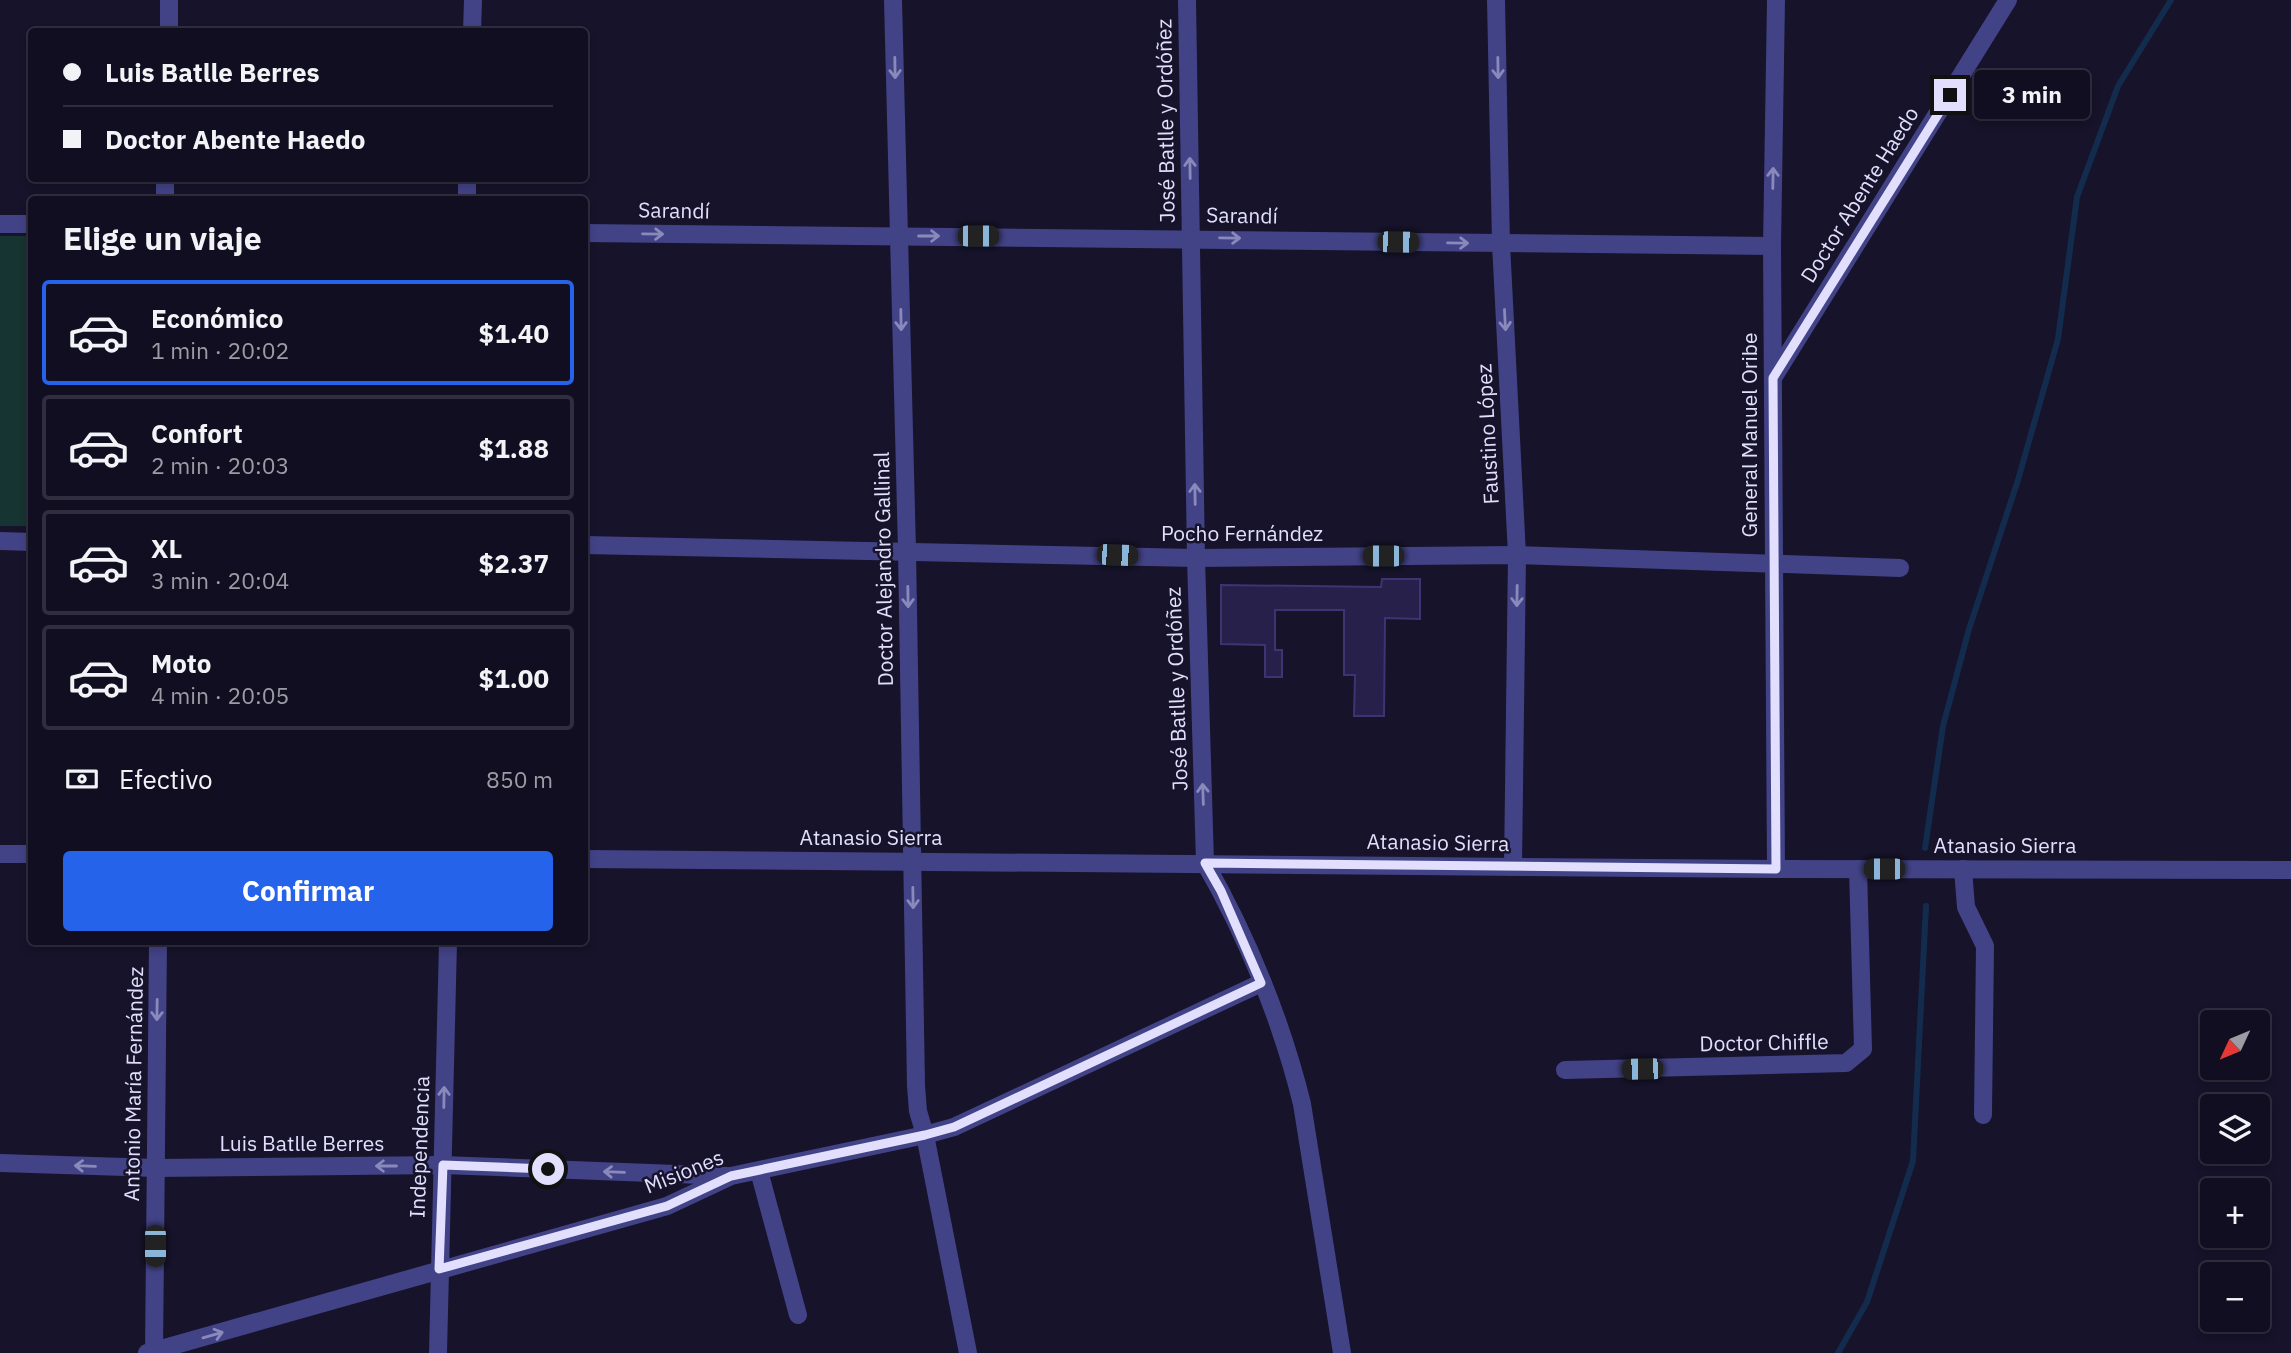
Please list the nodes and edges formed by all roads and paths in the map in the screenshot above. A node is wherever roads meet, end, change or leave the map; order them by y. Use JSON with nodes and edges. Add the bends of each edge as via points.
{"nodes":[{"id":1,"x":169,"y":0,"type":"edge"},
{"id":2,"x":474,"y":0,"type":"edge"},
{"id":3,"x":893,"y":0,"type":"edge"},
{"id":4,"x":1187,"y":0,"type":"edge"},
{"id":5,"x":1496,"y":0,"type":"edge"},
{"id":6,"x":1776,"y":0,"type":"edge"},
{"id":7,"x":2008,"y":0,"type":"edge"},
{"id":8,"x":169,"y":28,"type":"edge"},
{"id":9,"x":472,"y":28,"type":"edge"},
{"id":10,"x":0,"y":224,"type":"edge"},
{"id":11,"x":28,"y":224,"type":"edge"},
{"id":12,"x":588,"y":233,"type":"edge"},
{"id":13,"x":899,"y":236,"type":"junction"},
{"id":14,"x":1191,"y":238,"type":"junction"},
{"id":15,"x":1501,"y":244,"type":"junction"},
{"id":16,"x":1772,"y":246,"type":"junction"},
{"id":17,"x":1773,"y":378,"type":"junction"},
{"id":18,"x":0,"y":541,"type":"edge"},
{"id":19,"x":28,"y":542,"type":"edge"},
{"id":20,"x":588,"y":545,"type":"edge"},
{"id":21,"x":907,"y":550,"type":"junction"},
{"id":22,"x":1517,"y":555,"type":"junction"},
{"id":23,"x":1196,"y":558,"type":"junction"},
{"id":24,"x":1774,"y":564,"type":"junction"},
{"id":25,"x":1900,"y":568,"type":"dead end"},
{"id":26,"x":0,"y":854,"type":"edge"},
{"id":27,"x":28,"y":854,"type":"edge"},
{"id":28,"x":588,"y":859,"type":"edge"},
{"id":29,"x":913,"y":861,"type":"junction"},
{"id":30,"x":1205,"y":863,"type":"junction"},
{"id":31,"x":1513,"y":867,"type":"junction"},
{"id":32,"x":1776,"y":869,"type":"junction"},
{"id":33,"x":1858,"y":869,"type":"junction"},
{"id":34,"x":1963,"y":869,"type":"junction"},
{"id":35,"x":2291,"y":870,"type":"edge"},
{"id":36,"x":158,"y":945,"type":"edge"},
{"id":37,"x":448,"y":945,"type":"edge"},
{"id":38,"x":1261,"y":983,"type":"junction"},
{"id":39,"x":1565,"y":1070,"type":"dead end"},
{"id":40,"x":1983,"y":1115,"type":"dead end"},
{"id":41,"x":925,"y":1135,"type":"junction"},
{"id":42,"x":0,"y":1163,"type":"edge"},
{"id":43,"x":443,"y":1165,"type":"junction"},
{"id":44,"x":156,"y":1168,"type":"junction"},
{"id":45,"x":759,"y":1171,"type":"junction"},
{"id":46,"x":731,"y":1176,"type":"junction"},
{"id":47,"x":439,"y":1269,"type":"junction"},
{"id":48,"x":798,"y":1315,"type":"dead end"},
{"id":49,"x":152,"y":1352,"type":"edge"},
{"id":50,"x":438,"y":1353,"type":"edge"},
{"id":51,"x":968,"y":1353,"type":"edge"},
{"id":52,"x":1342,"y":1353,"type":"edge"}],
"edges":[{"from":1,"to":8,"type":"street"},
{"from":2,"to":9,"type":"street"},
{"from":3,"to":13,"type":"street","name":"Doctor Alejandro Gallinal","one_way":true},
{"from":14,"to":4,"type":"street","name":"José Batlle y Ordóñez","one_way":true},
{"from":5,"to":15,"type":"street","name":"Faustino López","one_way":true},
{"from":16,"to":6,"type":"street","name":"General Manuel Oribe","one_way":true},
{"from":7,"to":17,"type":"street","name":"Doctor Abente Haedo"},
{"from":10,"to":11,"type":"street"},
{"from":12,"to":13,"type":"street","name":"Sarandí","one_way":true},
{"from":13,"to":14,"type":"street","name":"Sarandí","one_way":true},
{"from":13,"to":21,"type":"street","name":"Doctor Alejandro Gallinal","one_way":true},
{"from":14,"to":15,"type":"street","name":"Sarandí","one_way":true},
{"from":23,"to":14,"type":"street","name":"José Batlle y Ordóñez","one_way":true},
{"from":15,"to":16,"type":"street","name":"Sarandí"},
{"from":15,"to":22,"type":"street","name":"Faustino López","one_way":true},
{"from":16,"to":17,"type":"street","name":"General Manuel Oribe"},
{"from":17,"to":24,"type":"street","name":"General Manuel Oribe"},
{"from":18,"to":19,"type":"street"},
{"from":20,"to":21,"type":"street","name":"Pocho Fernández"},
{"from":21,"to":23,"type":"street","name":"Pocho Fernández"},
{"from":21,"to":29,"type":"street","name":"Doctor Alejandro Gallinal","one_way":true},
{"from":22,"to":23,"type":"street","name":"Pocho Fernández"},
{"from":22,"to":24,"type":"street","name":"Pocho Fernández"},
{"from":22,"to":31,"type":"street","name":"Faustino López","one_way":true},
{"from":30,"to":23,"type":"street","name":"José Batlle y Ordóñez","one_way":true},
{"from":24,"to":25,"type":"street","name":"Pocho Fernández"},
{"from":24,"to":32,"type":"street","name":"General Manuel Oribe"},
{"from":26,"to":27,"type":"street"},
{"from":28,"to":29,"type":"street","name":"Atanasio Sierra"},
{"from":29,"to":30,"type":"street","name":"Atanasio Sierra"},
{"from":29,"to":41,"type":"street","name":"Doctor Alejandro Gallinal","one_way":true,"via":[[916,1086]]},
{"from":30,"to":31,"type":"street","name":"Atanasio Sierra"},
{"from":30,"to":38,"type":"street","name":"José Batlle y Ordóñez"},
{"from":31,"to":32,"type":"street","name":"Atanasio Sierra"},
{"from":32,"to":33,"type":"street","name":"Atanasio Sierra"},
{"from":33,"to":34,"type":"street","name":"Atanasio Sierra"},
{"from":33,"to":39,"type":"street","name":"Doctor Chiffle","via":[[1863,1049],[1846,1063]]},
{"from":34,"to":35,"type":"street","name":"Atanasio Sierra"},
{"from":34,"to":40,"type":"street","via":[[1966,907],[1985,946]]},
{"from":36,"to":44,"type":"street","name":"Antonio María Fernández","one_way":true},
{"from":43,"to":37,"type":"street","name":"Independencia","one_way":true},
{"from":38,"to":41,"type":"street","name":"Misiones","via":[[974,1118]]},
{"from":38,"to":52,"type":"street","name":"José Batlle y Ordóñez","via":[[1282,1034],[1302,1104]]},
{"from":41,"to":45,"type":"street","name":"Misiones"},
{"from":41,"to":51,"type":"street","name":"Doctor Alejandro Gallinal"},
{"from":44,"to":42,"type":"street","name":"Luis Batlle Berres","one_way":true},
{"from":43,"to":44,"type":"street","name":"Luis Batlle Berres","one_way":true},
{"from":46,"to":43,"type":"street","name":"Luis Batlle Berres","one_way":true},
{"from":43,"to":47,"type":"street","name":"Independencia"},
{"from":44,"to":49,"type":"street","name":"Antonio María Fernández"},
{"from":45,"to":46,"type":"street","name":"Misiones"},
{"from":45,"to":48,"type":"street"},
{"from":46,"to":47,"type":"street","name":"Misiones","via":[[667,1206]]},
{"from":49,"to":47,"type":"street","name":"Misiones","one_way":true},
{"from":47,"to":50,"type":"street","name":"Independencia"}]}
